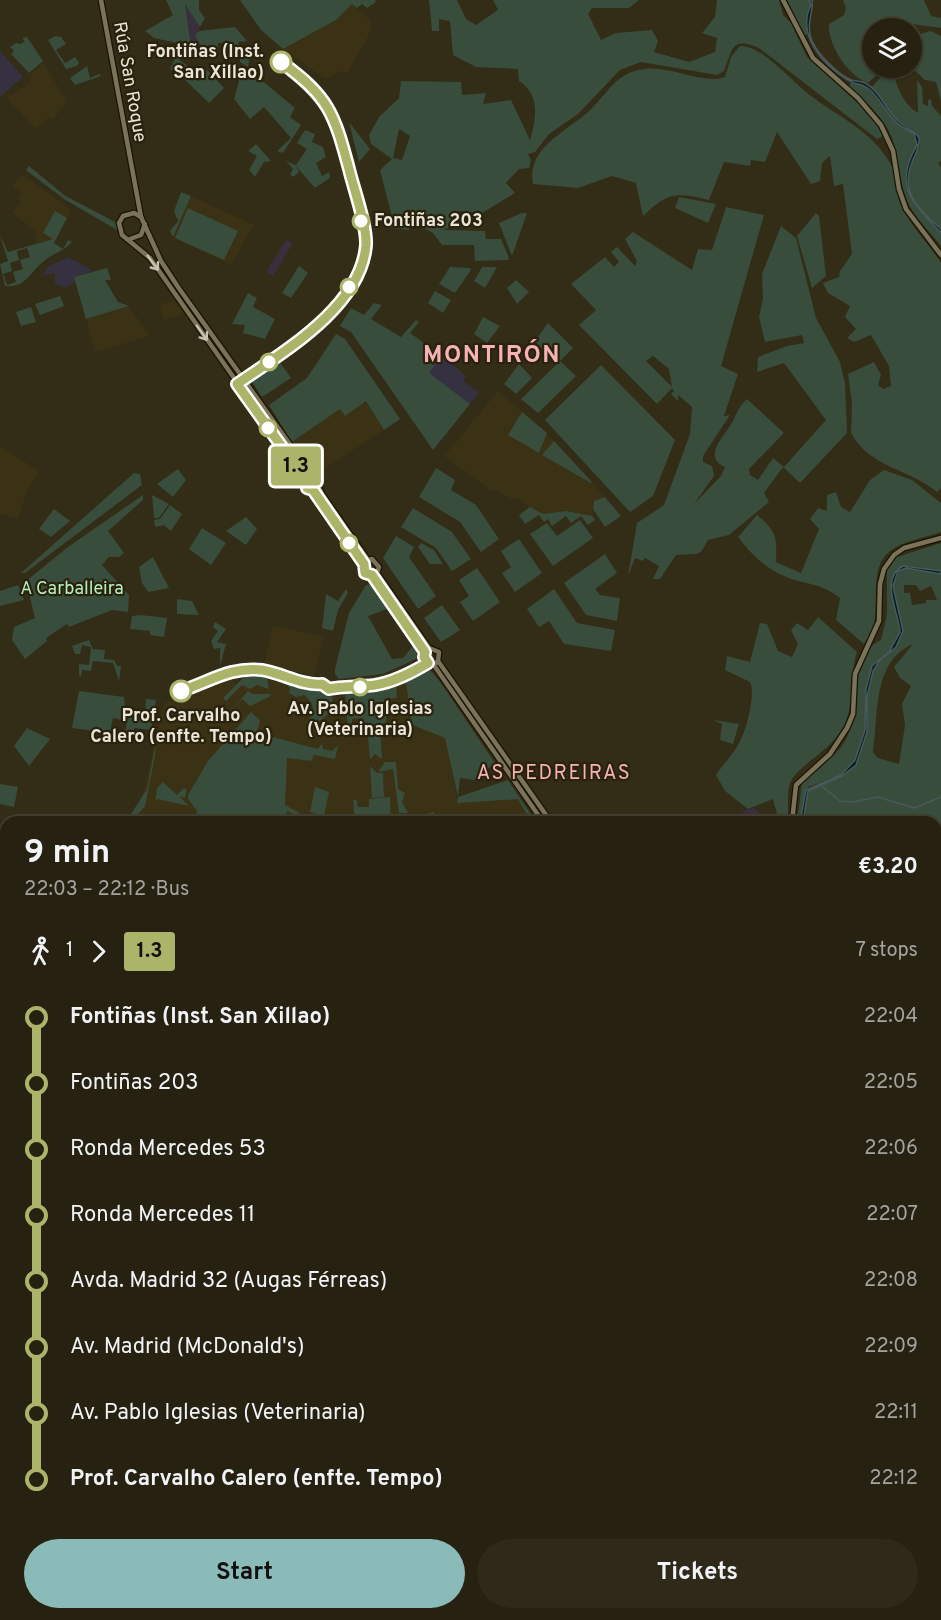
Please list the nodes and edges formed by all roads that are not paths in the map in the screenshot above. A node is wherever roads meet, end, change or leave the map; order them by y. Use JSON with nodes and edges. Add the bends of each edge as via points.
{"nodes":[{"id":1,"x":101,"y":0,"type":"edge"},
{"id":2,"x":783,"y":0,"type":"edge"},
{"id":3,"x":141,"y":217,"type":"junction"},
{"id":4,"x":145,"y":224,"type":"junction"},
{"id":5,"x":130,"y":239,"type":"junction"},
{"id":6,"x":941,"y":255,"type":"edge"},
{"id":7,"x":312,"y":478,"type":"junction"},
{"id":8,"x":306,"y":482,"type":"junction"},
{"id":9,"x":318,"y":485,"type":"junction"},
{"id":10,"x":313,"y":490,"type":"junction"},
{"id":11,"x":941,"y":538,"type":"edge"},
{"id":12,"x":366,"y":562,"type":"junction"},
{"id":13,"x":374,"y":574,"type":"junction"},
{"id":14,"x":427,"y":650,"type":"junction"},
{"id":15,"x":436,"y":662,"type":"junction"},
{"id":16,"x":539,"y":816,"type":"edge"},
{"id":17,"x":546,"y":816,"type":"edge"},
{"id":18,"x":793,"y":816,"type":"edge"}],
"edges":[{"from":1,"to":3,"type":"street","name":"Rúa San Roque"},
{"from":2,"to":6,"type":"street","via":[[813,58],[858,98],[881,125],[893,151],[906,209]]},
{"from":3,"to":4,"type":"street"},
{"from":3,"to":5,"type":"street","via":[[130,213],[120,219],[121,234]]},
{"from":4,"to":5,"type":"street","via":[[141,235]]},
{"from":4,"to":7,"type":"street","via":[[161,261]]},
{"from":5,"to":8,"type":"street","one_way":true,"via":[[150,258]]},
{"from":7,"to":8,"type":"street"},
{"from":7,"to":9,"type":"street"},
{"from":8,"to":10,"type":"street","via":[[307,488]]},
{"from":9,"to":10,"type":"street"},
{"from":9,"to":12,"type":"street"},
{"from":10,"to":12,"type":"street"},
{"from":11,"to":18,"type":"street","via":[[904,549],[884,569],[879,621],[855,674],[853,714],[830,754],[796,785]]},
{"from":12,"to":13,"type":"street","via":[[365,573]]},
{"from":12,"to":13,"type":"street","via":[[374,560],[378,564]]},
{"from":13,"to":14,"type":"street"},
{"from":14,"to":15,"type":"street","via":[[425,661]]},
{"from":14,"to":15,"type":"street","via":[[439,651]]},
{"from":15,"to":16,"type":"street"},
{"from":15,"to":17,"type":"street"}]}
